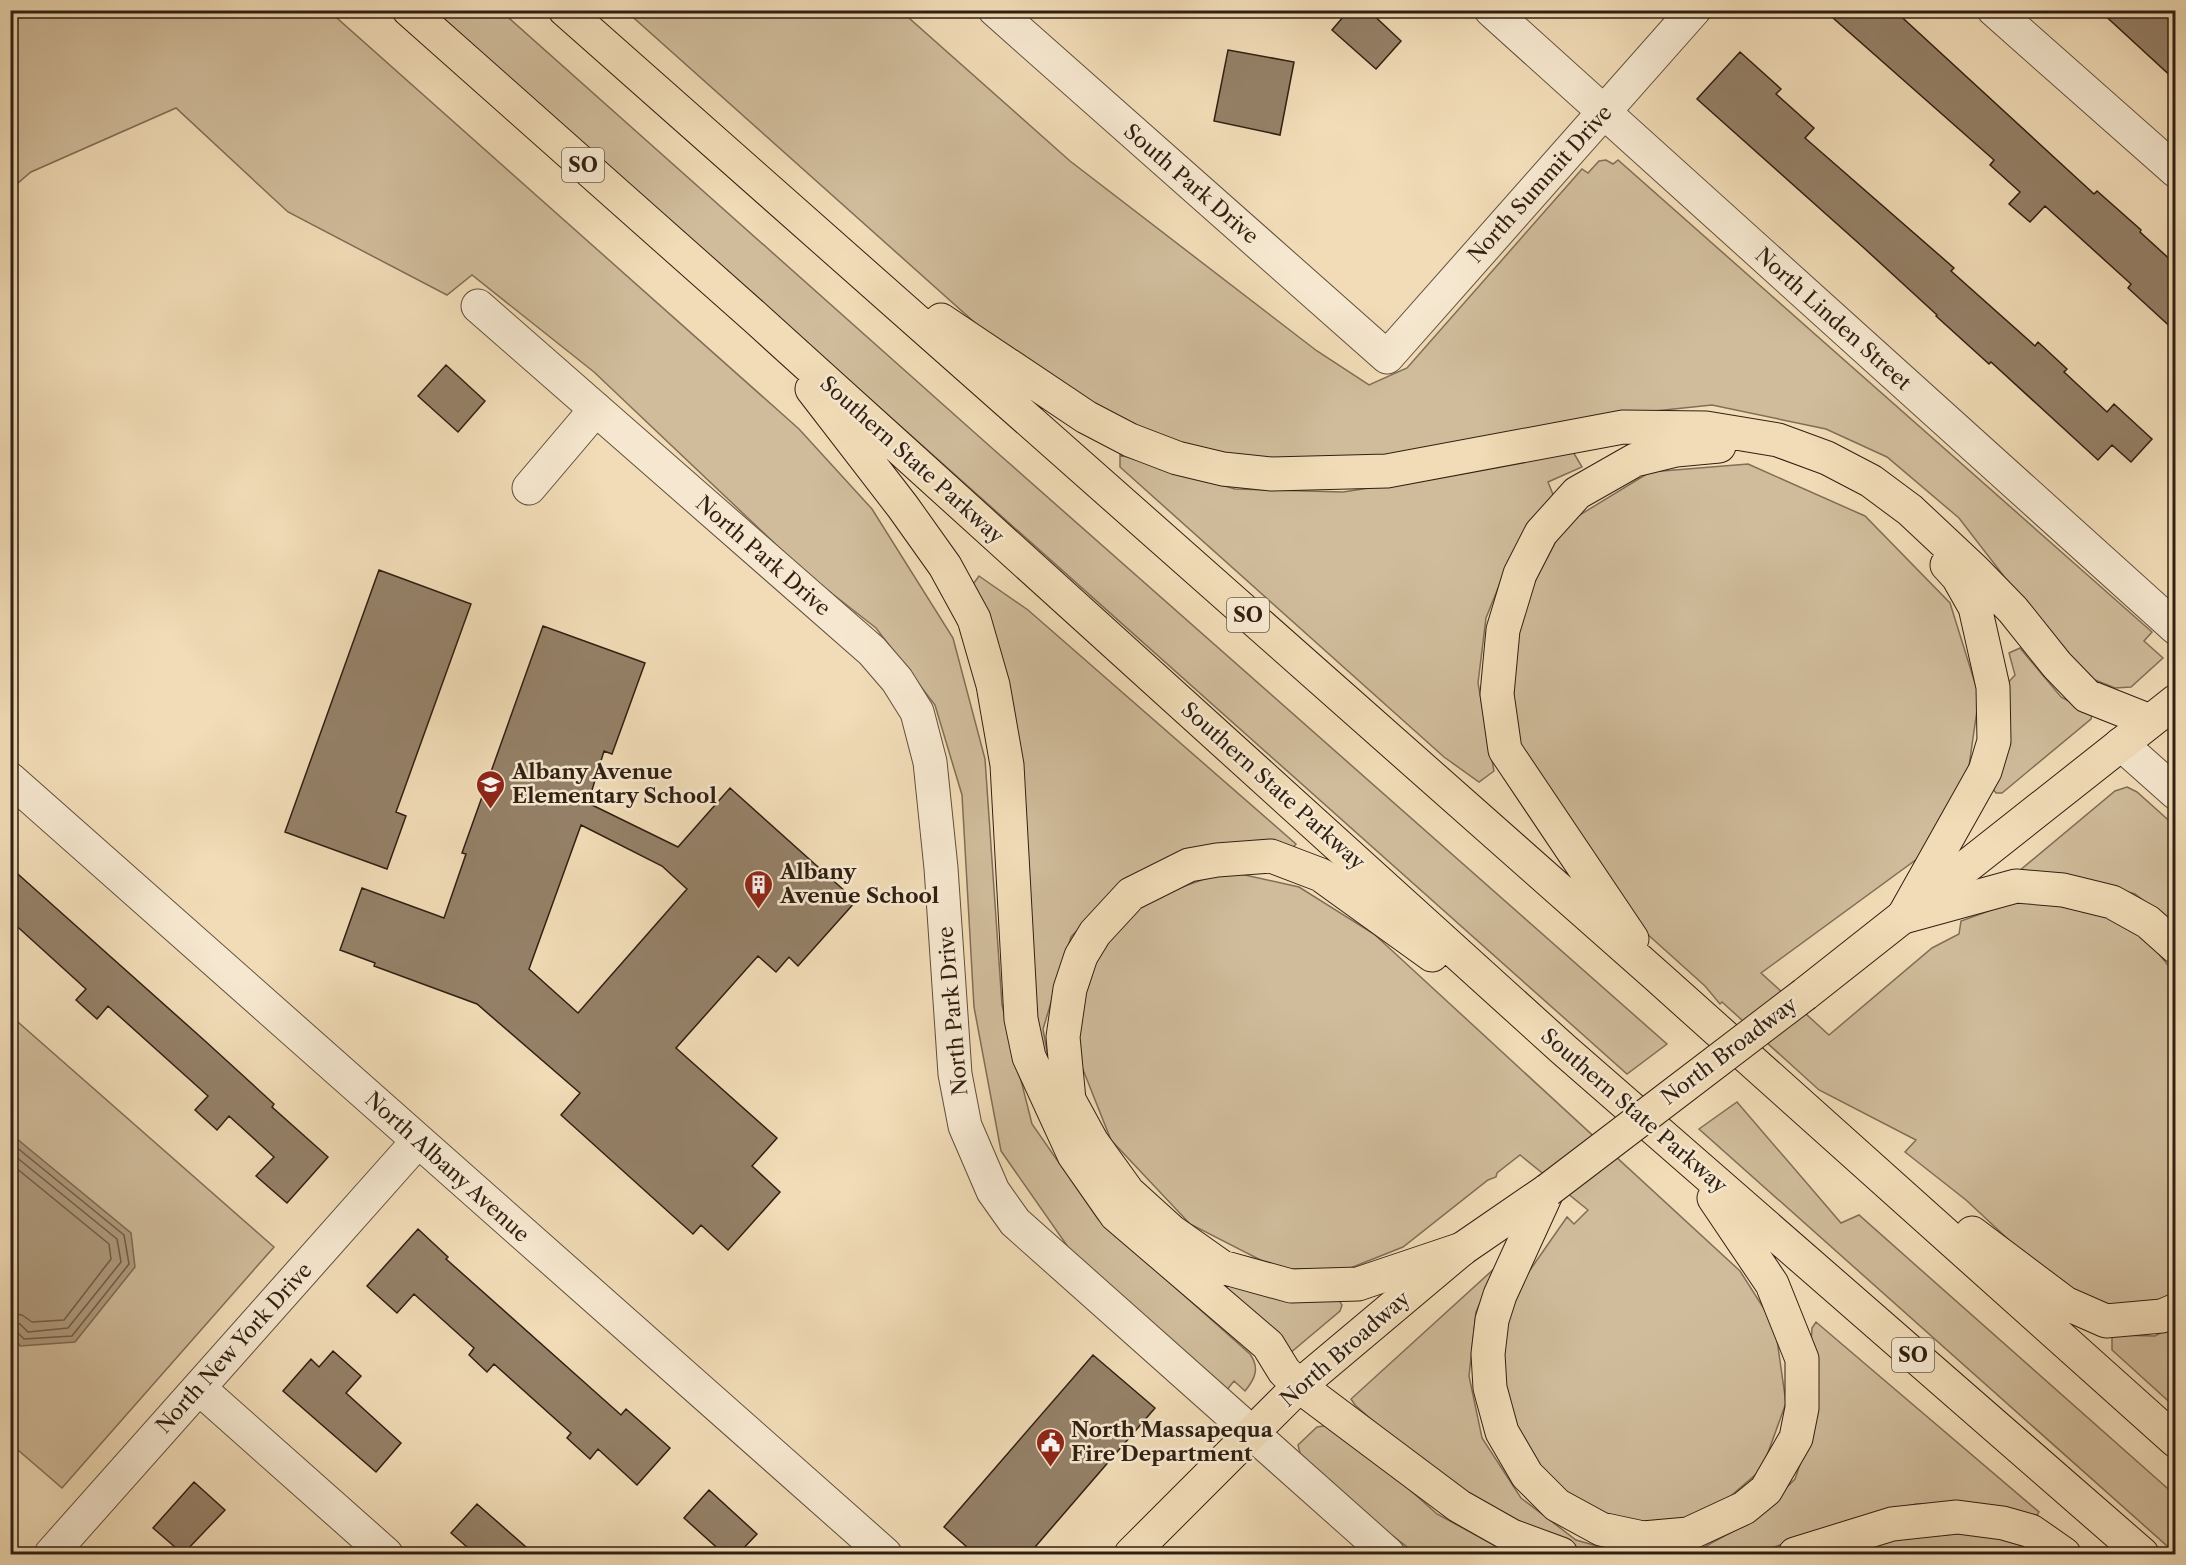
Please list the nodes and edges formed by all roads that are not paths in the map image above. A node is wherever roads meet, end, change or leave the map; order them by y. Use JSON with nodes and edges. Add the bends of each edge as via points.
{"nodes":[{"id":1,"x":410,"y":10,"type":"edge"},
{"id":2,"x":565,"y":10,"type":"edge"},
{"id":3,"x":995,"y":10,"type":"edge"},
{"id":4,"x":1491,"y":10,"type":"edge"},
{"id":5,"x":1694,"y":10,"type":"edge"},
{"id":6,"x":1994,"y":10,"type":"edge"},
{"id":7,"x":1604,"y":112,"type":"junction"},
{"id":8,"x":2175,"y":171,"type":"edge"},
{"id":9,"x":839,"y":252,"type":"junction"},
{"id":10,"x":478,"y":306,"type":"dead end"},
{"id":11,"x":757,"y":319,"type":"junction"},
{"id":12,"x":1387,"y":357,"type":"joint"},
{"id":13,"x":596,"y":409,"type":"junction"},
{"id":14,"x":529,"y":488,"type":"dead end"},
{"id":15,"x":2175,"y":628,"type":"edge"},
{"id":16,"x":2175,"y":701,"type":"edge"},
{"id":17,"x":2150,"y":722,"type":"junction"},
{"id":18,"x":2121,"y":744,"type":"junction"},
{"id":19,"x":10,"y":779,"type":"edge"},
{"id":20,"x":2175,"y":793,"type":"edge"},
{"id":21,"x":1903,"y":917,"type":"junction"},
{"id":22,"x":2175,"y":947,"type":"edge"},
{"id":23,"x":1658,"y":977,"type":"junction"},
{"id":24,"x":1563,"y":1049,"type":"junction"},
{"id":25,"x":1804,"y":1108,"type":"junction"},
{"id":26,"x":418,"y":1141,"type":"junction"},
{"id":27,"x":1683,"y":1155,"type":"junction"},
{"id":28,"x":1548,"y":1190,"type":"junction"},
{"id":29,"x":1461,"y":1249,"type":"junction"},
{"id":30,"x":2175,"y":1310,"type":"edge"},
{"id":31,"x":1299,"y":1386,"type":"junction"},
{"id":32,"x":199,"y":1388,"type":"junction"},
{"id":33,"x":1252,"y":1433,"type":"junction"},
{"id":34,"x":2175,"y":1442,"type":"edge"},
{"id":35,"x":51,"y":1554,"type":"edge"},
{"id":36,"x":386,"y":1554,"type":"edge"},
{"id":37,"x":885,"y":1554,"type":"edge"},
{"id":38,"x":1131,"y":1554,"type":"edge"},
{"id":39,"x":1388,"y":1554,"type":"edge"},
{"id":40,"x":1561,"y":1554,"type":"edge"},
{"id":41,"x":1795,"y":1554,"type":"edge"},
{"id":42,"x":2064,"y":1554,"type":"edge"},
{"id":43,"x":2142,"y":1554,"type":"edge"}],
"edges":[{"from":1,"to":11,"type":"main road","name":"Southern State Parkway","number":"SO"},
{"from":2,"to":9,"type":"main road","number":"SO"},
{"from":3,"to":12,"type":"street","name":"South Park Drive"},
{"from":4,"to":7,"type":"street","name":"North Linden Street"},
{"from":5,"to":7,"type":"street","name":"North Summit Drive"},
{"from":6,"to":8,"type":"street"},
{"from":7,"to":12,"type":"street","name":"North Summit Drive"},
{"from":7,"to":15,"type":"street","name":"North Linden Street"},
{"from":9,"to":17,"type":"main road","via":[[1086,417],[1177,458],[1223,469],[1272,474],[1387,471],[1623,427],[1706,428],[1778,441],[1827,458],[1871,481],[1910,510],[2013,610],[2087,696]]},
{"from":9,"to":23,"type":"main road","number":"SO"},
{"from":10,"to":13,"type":"street","name":"North Park Drive"},
{"from":11,"to":24,"type":"main road","name":"Southern State Parkway","number":"SO"},
{"from":11,"to":31,"type":"main road","via":[[909,515],[945,566],[974,619],[993,685],[1006,765],[1021,1018],[1029,1057],[1074,1155],[1116,1215],[1268,1345]]},
{"from":13,"to":14,"type":"street"},
{"from":13,"to":33,"type":"street","name":"North Park Drive","via":[[872,651],[897,680],[917,712],[930,762],[955,1074],[966,1126],[993,1191],[1015,1222]]},
{"from":16,"to":17,"type":"main road","name":"North Broadway"},
{"from":17,"to":18,"type":"main road","name":"North Broadway"},
{"from":18,"to":20,"type":"street"},
{"from":18,"to":21,"type":"main road","name":"North Broadway"},
{"from":19,"to":26,"type":"street","name":"North Albany Avenue"},
{"from":21,"to":22,"type":"main road","via":[[2016,886],[2063,890],[2112,902],[2148,922]]},
{"from":21,"to":23,"type":"main road","via":[[1985,771],[1994,741],[1993,687],[1975,607],[1959,577],[1883,508],[1832,475],[1781,455],[1732,446],[1676,450],[1645,457],[1577,493],[1541,533],[1520,574],[1503,630],[1497,694],[1505,750]]},
{"from":21,"to":28,"type":"main road","name":"North Broadway","bridge":true},
{"from":23,"to":25,"type":"main road","number":"SO"},
{"from":24,"to":27,"type":"main road","name":"Southern State Parkway","number":"SO"},
{"from":24,"to":29,"type":"main road","via":[[1321,875],[1271,856],[1189,865],[1131,894],[1095,933],[1081,956],[1070,989],[1063,1037],[1069,1100],[1092,1142],[1128,1192],[1172,1231],[1222,1267],[1291,1286],[1358,1284]]},
{"from":25,"to":30,"type":"main road","via":[[2065,1303],[2106,1321],[2162,1316]]},
{"from":25,"to":34,"type":"main road","number":"SO"},
{"from":26,"to":32,"type":"street","name":"North New York Drive"},
{"from":26,"to":37,"type":"street","name":"North Albany Avenue"},
{"from":27,"to":28,"type":"main road","via":[[1772,1284],[1802,1359],[1802,1408],[1796,1438],[1766,1490],[1744,1508],[1688,1534],[1642,1538],[1601,1529],[1566,1510],[1527,1475],[1502,1432],[1490,1388],[1492,1320]]},
{"from":27,"to":43,"type":"main road","name":"Southern State Parkway","number":"SO"},
{"from":28,"to":29,"type":"main road","name":"North Broadway"},
{"from":29,"to":31,"type":"main road","name":"North Broadway"},
{"from":31,"to":33,"type":"main road","name":"North Broadway"},
{"from":31,"to":40,"type":"main road","via":[[1459,1506],[1512,1536]]},
{"from":32,"to":35,"type":"street","name":"North New York Drive"},
{"from":32,"to":36,"type":"street"},
{"from":33,"to":38,"type":"main road","name":"North Broadway"},
{"from":33,"to":39,"type":"street","name":"North Park Drive"},
{"from":41,"to":42,"type":"main road","via":[[1892,1524],[1957,1517],[2031,1531]]}]}
